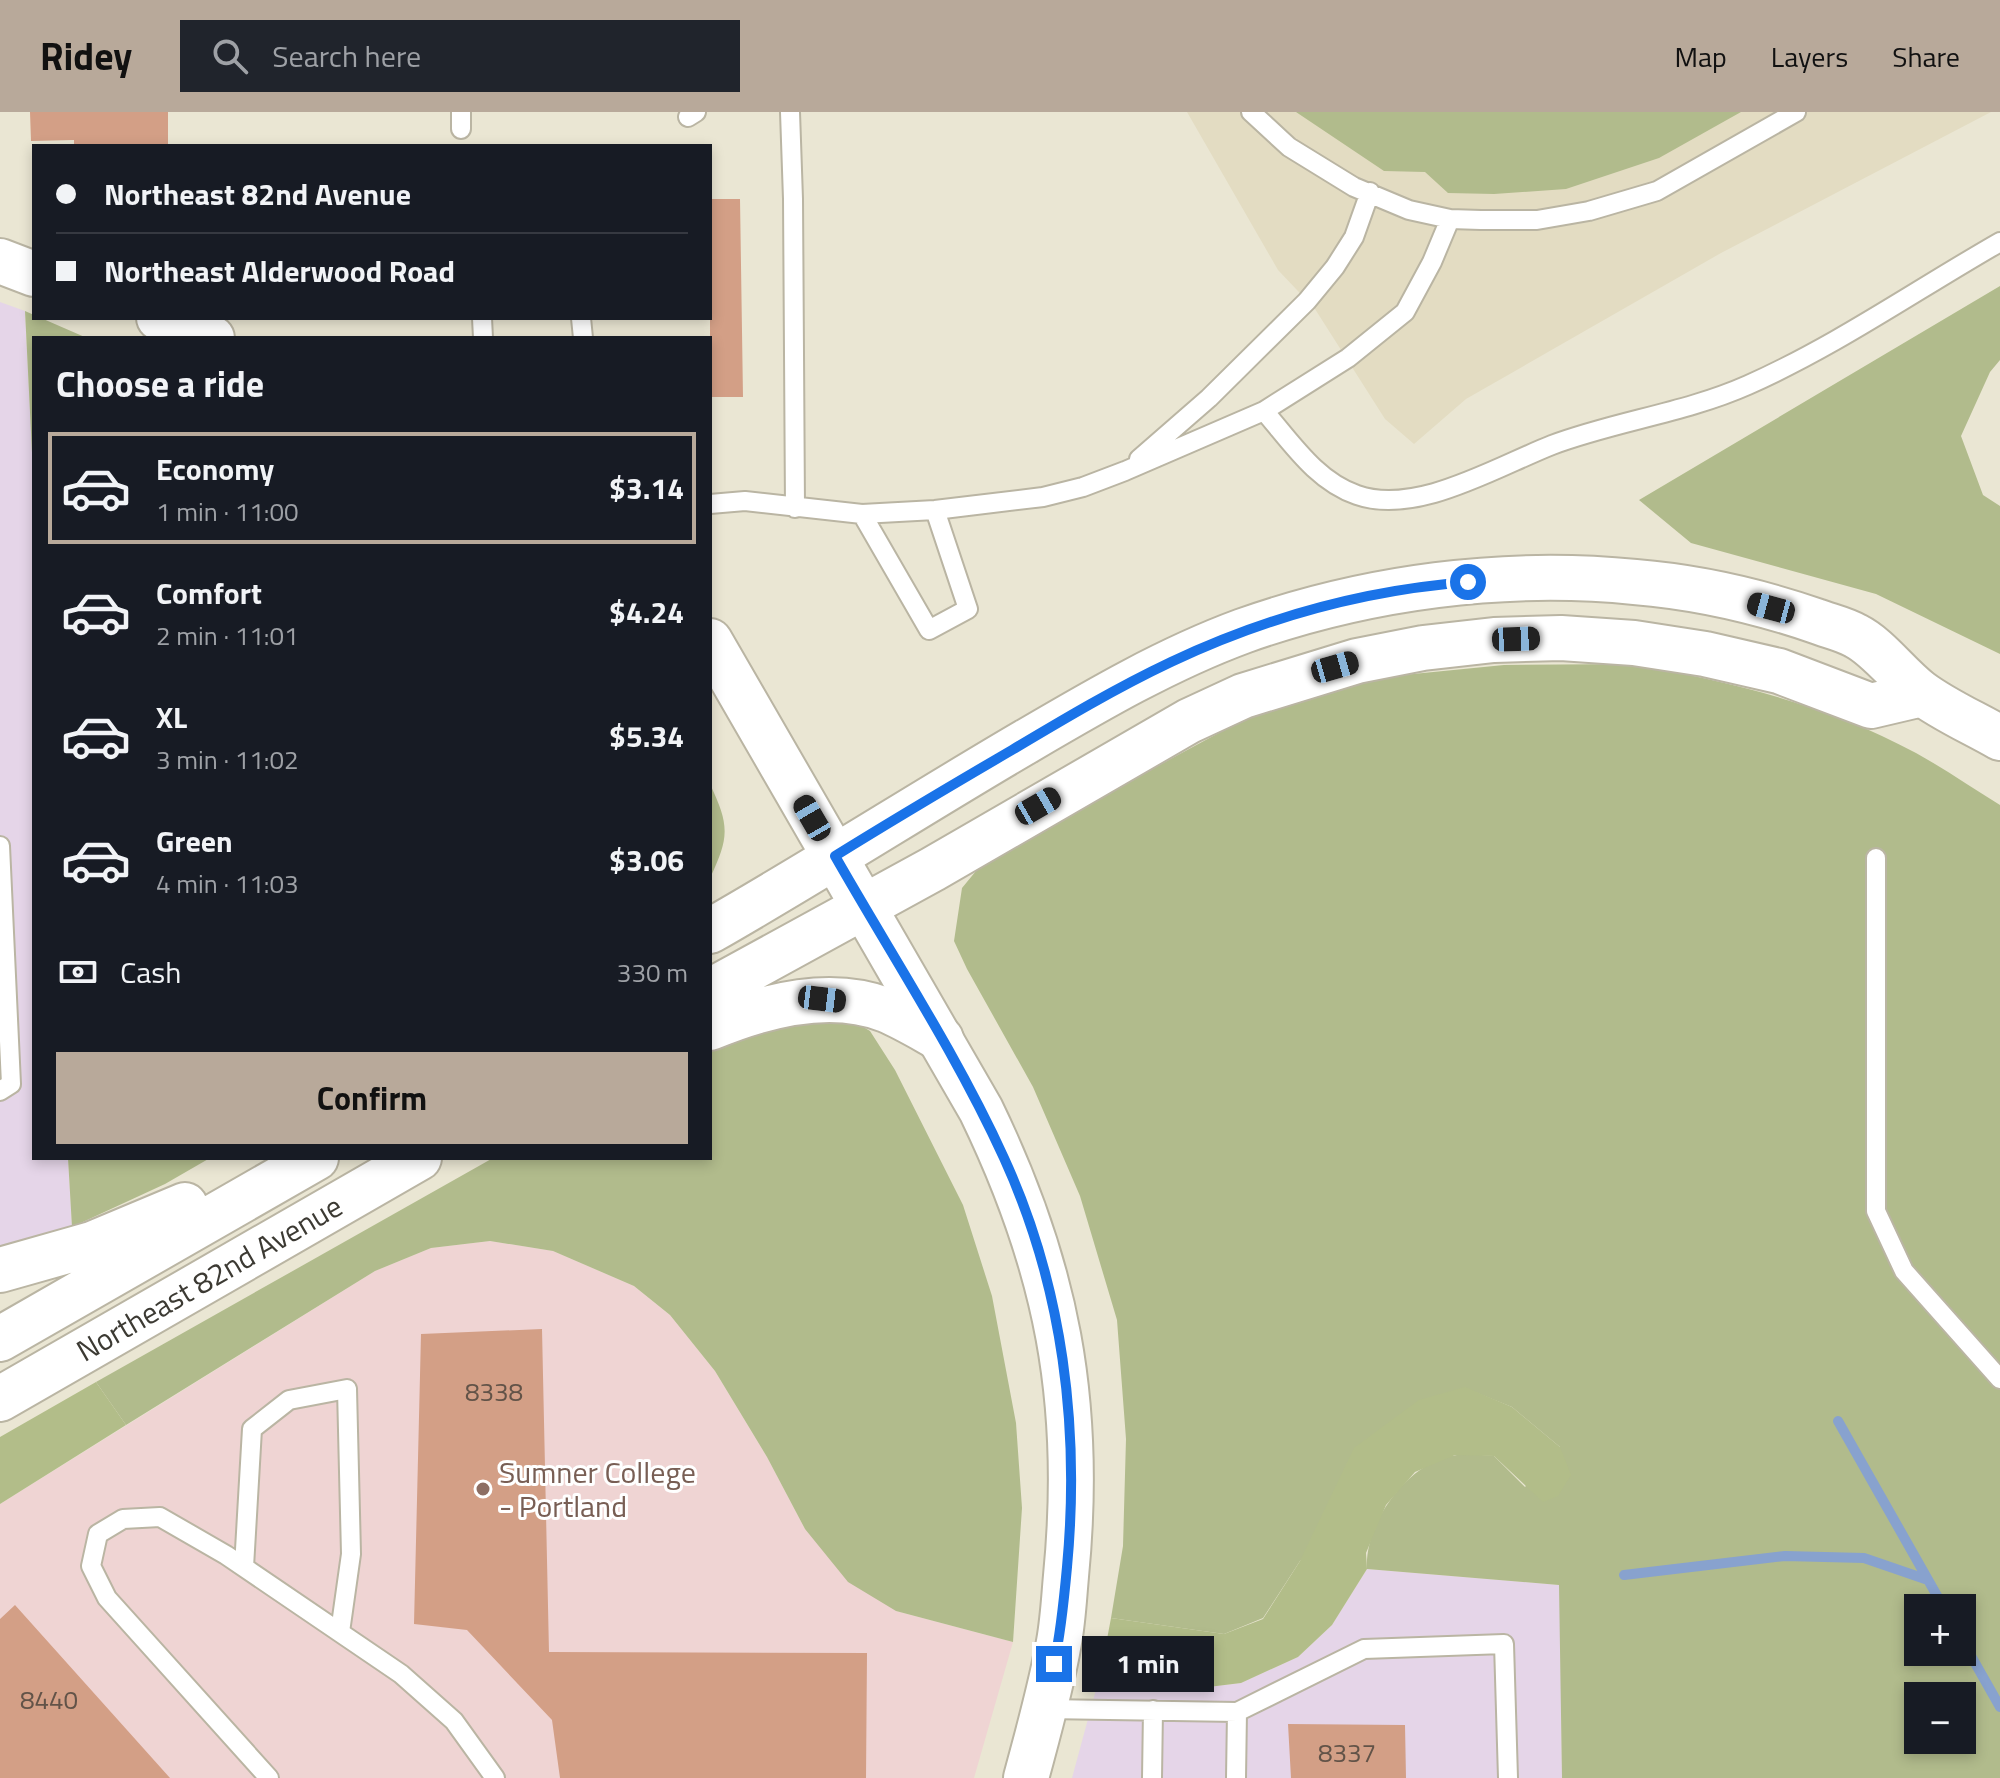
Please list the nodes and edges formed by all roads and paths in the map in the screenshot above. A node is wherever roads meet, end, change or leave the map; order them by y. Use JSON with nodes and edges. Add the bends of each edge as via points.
{"nodes":[{"id":1,"x":790,"y":112,"type":"edge"},
{"id":2,"x":1251,"y":112,"type":"edge"},
{"id":3,"x":1796,"y":112,"type":"edge"},
{"id":4,"x":1370,"y":192,"type":"junction"},
{"id":5,"x":1450,"y":219,"type":"junction"},
{"id":6,"x":2000,"y":242,"type":"edge"},
{"id":7,"x":0,"y":261,"type":"edge"},
{"id":8,"x":32,"y":273,"type":"edge"},
{"id":9,"x":164,"y":320,"type":"edge"},
{"id":10,"x":207,"y":336,"type":"edge"},
{"id":11,"x":1264,"y":411,"type":"junction"},
{"id":12,"x":1125,"y":471,"type":"junction"},
{"id":13,"x":712,"y":504,"type":"edge"},
{"id":14,"x":795,"y":508,"type":"junction"},
{"id":15,"x":935,"y":510,"type":"junction"},
{"id":16,"x":862,"y":514,"type":"junction"},
{"id":17,"x":712,"y":644,"type":"edge"},
{"id":18,"x":1922,"y":694,"type":"junction"},
{"id":19,"x":2000,"y":738,"type":"edge"},
{"id":20,"x":0,"y":846,"type":"edge"},
{"id":21,"x":835,"y":856,"type":"junction"},
{"id":22,"x":1876,"y":858,"type":"dead end"},
{"id":23,"x":864,"y":906,"type":"junction"},
{"id":24,"x":712,"y":930,"type":"edge"},
{"id":25,"x":712,"y":990,"type":"edge"},
{"id":26,"x":712,"y":1027,"type":"edge"},
{"id":27,"x":941,"y":1039,"type":"junction"},
{"id":28,"x":0,"y":1091,"type":"edge"},
{"id":29,"x":301,"y":1160,"type":"edge"},
{"id":30,"x":313,"y":1160,"type":"edge"},
{"id":31,"x":416,"y":1160,"type":"edge"},
{"id":32,"x":0,"y":1270,"type":"edge"},
{"id":33,"x":0,"y":1339,"type":"edge"},
{"id":34,"x":2000,"y":1379,"type":"edge"},
{"id":35,"x":0,"y":1399,"type":"edge"},
{"id":36,"x":244,"y":1567,"type":"junction"},
{"id":37,"x":340,"y":1632,"type":"junction"},
{"id":38,"x":1045,"y":1709,"type":"junction"},
{"id":39,"x":1153,"y":1710,"type":"junction"},
{"id":40,"x":1237,"y":1712,"type":"junction"},
{"id":41,"x":269,"y":1778,"type":"edge"},
{"id":42,"x":495,"y":1778,"type":"edge"},
{"id":43,"x":1026,"y":1778,"type":"edge"},
{"id":44,"x":1152,"y":1778,"type":"edge"},
{"id":45,"x":1236,"y":1778,"type":"edge"},
{"id":46,"x":1508,"y":1778,"type":"edge"}],
"edges":[{"from":1,"to":14,"type":"lane"},
{"from":2,"to":4,"type":"lane","via":[[1289,147]]},
{"from":3,"to":5,"type":"lane","via":[[1657,191],[1633,199],[1537,220]]},
{"from":4,"to":5,"type":"lane","via":[[1409,210]]},
{"from":4,"to":12,"type":"lane","via":[[1354,237],[1307,301]]},
{"from":5,"to":11,"type":"lane","via":[[1405,312],[1348,358]]},
{"from":6,"to":11,"type":"lane","via":[[1816,352],[1746,386],[1681,410],[1616,423],[1445,490],[1391,501],[1357,495],[1324,479]]},
{"from":7,"to":8,"type":"main road"},
{"from":9,"to":10,"type":"main road"},
{"from":11,"to":12,"type":"lane"},
{"from":12,"to":15,"type":"lane","via":[[1043,497]]},
{"from":13,"to":14,"type":"lane","via":[[745,501]]},
{"from":14,"to":16,"type":"lane"},
{"from":15,"to":16,"type":"lane"},
{"from":15,"to":16,"type":"lane","via":[[968,609],[929,630]]},
{"from":17,"to":21,"type":"main road"},
{"from":18,"to":19,"type":"main road"},
{"from":18,"to":21,"type":"main road","via":[[1857,636],[1728,596],[1600,578],[1442,584],[1304,611],[1172,661]]},
{"from":18,"to":23,"type":"main road","via":[[1871,706],[1779,671],[1634,643],[1494,640],[1397,653],[1291,679],[1189,721]]},
{"from":20,"to":28,"type":"lane","via":[[11,1084]]},
{"from":21,"to":23,"type":"main road"},
{"from":21,"to":24,"type":"main road"},
{"from":22,"to":34,"type":"lane","via":[[1876,1211],[1904,1271]]},
{"from":23,"to":25,"type":"main road"},
{"from":23,"to":27,"type":"main road"},
{"from":26,"to":27,"type":"main road","via":[[822,999],[884,1009]]},
{"from":27,"to":38,"type":"main road","via":[[988,1123],[1024,1208],[1055,1314],[1067,1378],[1072,1515],[1059,1641]]},
{"from":29,"to":32,"type":"main road","via":[[92,1244]]},
{"from":30,"to":33,"type":"main road","name":"Northeast 82nd Avenue"},
{"from":31,"to":35,"type":"main road","name":"Northeast 82nd Avenue"},
{"from":36,"to":37,"type":"lane"},
{"from":36,"to":37,"type":"lane","via":[[252,1429],[289,1400],[347,1389],[351,1554]]},
{"from":36,"to":41,"type":"lane","via":[[160,1517],[123,1519],[98,1534],[91,1566],[107,1598]]},
{"from":37,"to":42,"type":"lane","via":[[401,1674],[454,1721]]},
{"from":38,"to":39,"type":"lane"},
{"from":38,"to":43,"type":"main road"},
{"from":39,"to":40,"type":"lane"},
{"from":39,"to":44,"type":"lane"},
{"from":40,"to":45,"type":"lane"},
{"from":40,"to":46,"type":"lane","via":[[1364,1649],[1504,1644]]}]}
